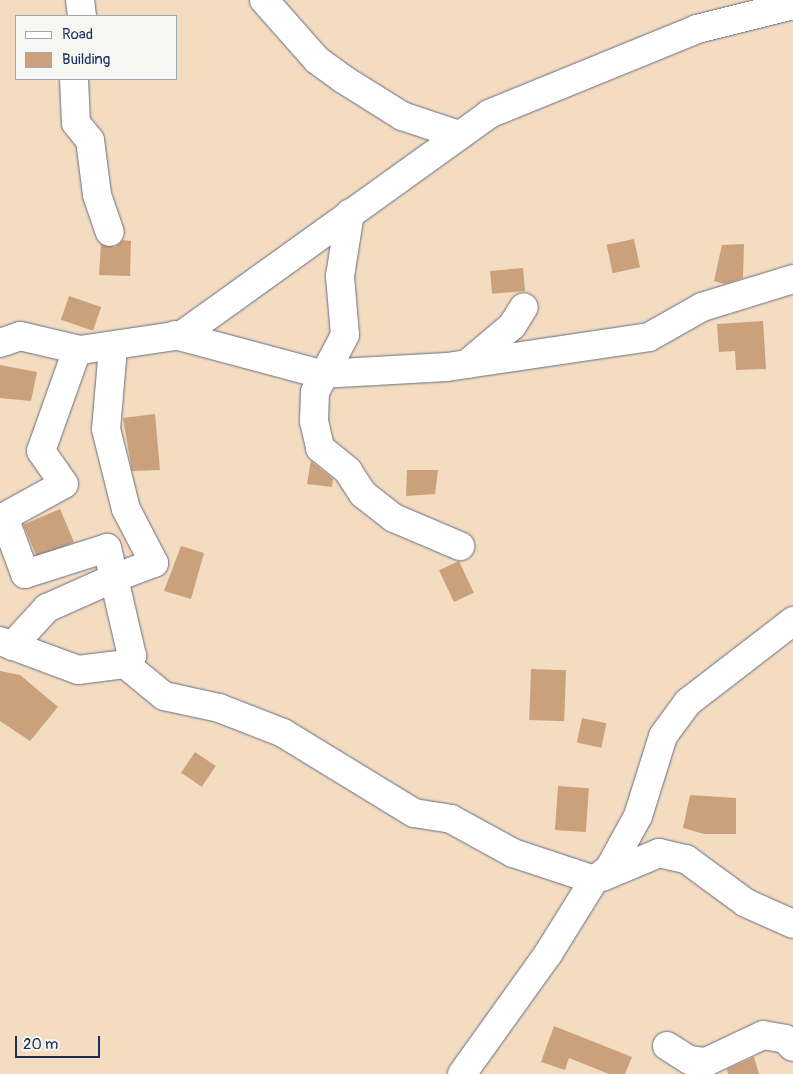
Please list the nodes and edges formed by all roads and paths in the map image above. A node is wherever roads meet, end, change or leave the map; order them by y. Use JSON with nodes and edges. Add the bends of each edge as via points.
{"nodes":[{"id":1,"x":80,"y":0,"type":"edge"},
{"id":2,"x":264,"y":0,"type":"edge"},
{"id":3,"x":793,"y":5,"type":"edge"},
{"id":4,"x":82,"y":15,"type":"edge"},
{"id":5,"x":74,"y":80,"type":"edge"},
{"id":6,"x":459,"y":135,"type":"junction"},
{"id":7,"x":350,"y":213,"type":"junction"},
{"id":8,"x":110,"y":232,"type":"dead end"},
{"id":9,"x":793,"y":279,"type":"edge"},
{"id":10,"x":524,"y":306,"type":"dead end"},
{"id":11,"x":175,"y":336,"type":"junction"},
{"id":12,"x":0,"y":343,"type":"edge"},
{"id":13,"x":113,"y":348,"type":"junction"},
{"id":14,"x":77,"y":350,"type":"junction"},
{"id":15,"x":466,"y":364,"type":"junction"},
{"id":16,"x":321,"y":374,"type":"junction"},
{"id":17,"x":460,"y":546,"type":"dead end"},
{"id":18,"x":114,"y":578,"type":"junction"},
{"id":19,"x":793,"y":621,"type":"edge"},
{"id":20,"x":6,"y":644,"type":"edge"},
{"id":21,"x":125,"y":664,"type":"junction"},
{"id":22,"x":598,"y":878,"type":"junction"},
{"id":23,"x":793,"y":924,"type":"edge"},
{"id":24,"x":667,"y":1046,"type":"dead end"},
{"id":25,"x":793,"y":1047,"type":"edge"},
{"id":26,"x":462,"y":1074,"type":"edge"}],
"edges":[{"from":1,"to":4,"type":"street"},
{"from":2,"to":6,"type":"street","via":[[317,60],[342,79],[402,116]]},
{"from":3,"to":6,"type":"street","via":[[698,29],[489,114]]},
{"from":5,"to":8,"type":"street","via":[[76,123],[90,140],[97,195]]},
{"from":6,"to":7,"type":"street"},
{"from":7,"to":11,"type":"street","via":[[227,306]]},
{"from":7,"to":16,"type":"street","via":[[340,276],[345,334]]},
{"from":9,"to":15,"type":"street","via":[[702,307],[648,338]]},
{"from":10,"to":15,"type":"street","via":[[512,326]]},
{"from":11,"to":13,"type":"street"},
{"from":11,"to":16,"type":"street"},
{"from":12,"to":14,"type":"street","via":[[20,336]]},
{"from":13,"to":14,"type":"street"},
{"from":13,"to":18,"type":"street","via":[[106,430],[126,509],[154,564]]},
{"from":14,"to":18,"type":"street","via":[[41,451],[64,484],[4,517],[25,574],[107,548]]},
{"from":15,"to":16,"type":"street"},
{"from":16,"to":17,"type":"street","via":[[314,421],[320,448],[348,471],[362,494],[394,518]]},
{"from":18,"to":20,"type":"street","via":[[48,608]]},
{"from":18,"to":21,"type":"street","via":[[132,656]]},
{"from":19,"to":22,"type":"street","via":[[688,702],[663,736],[638,816]]},
{"from":20,"to":21,"type":"street","via":[[78,670]]},
{"from":21,"to":22,"type":"street","via":[[164,696],[219,708],[283,733],[414,813],[451,819],[512,853]]},
{"from":22,"to":23,"type":"street","via":[[659,853],[686,859],[746,903]]},
{"from":22,"to":26,"type":"street"},
{"from":24,"to":25,"type":"street","via":[[689,1060],[706,1062],[763,1036],[785,1039]]}]}
